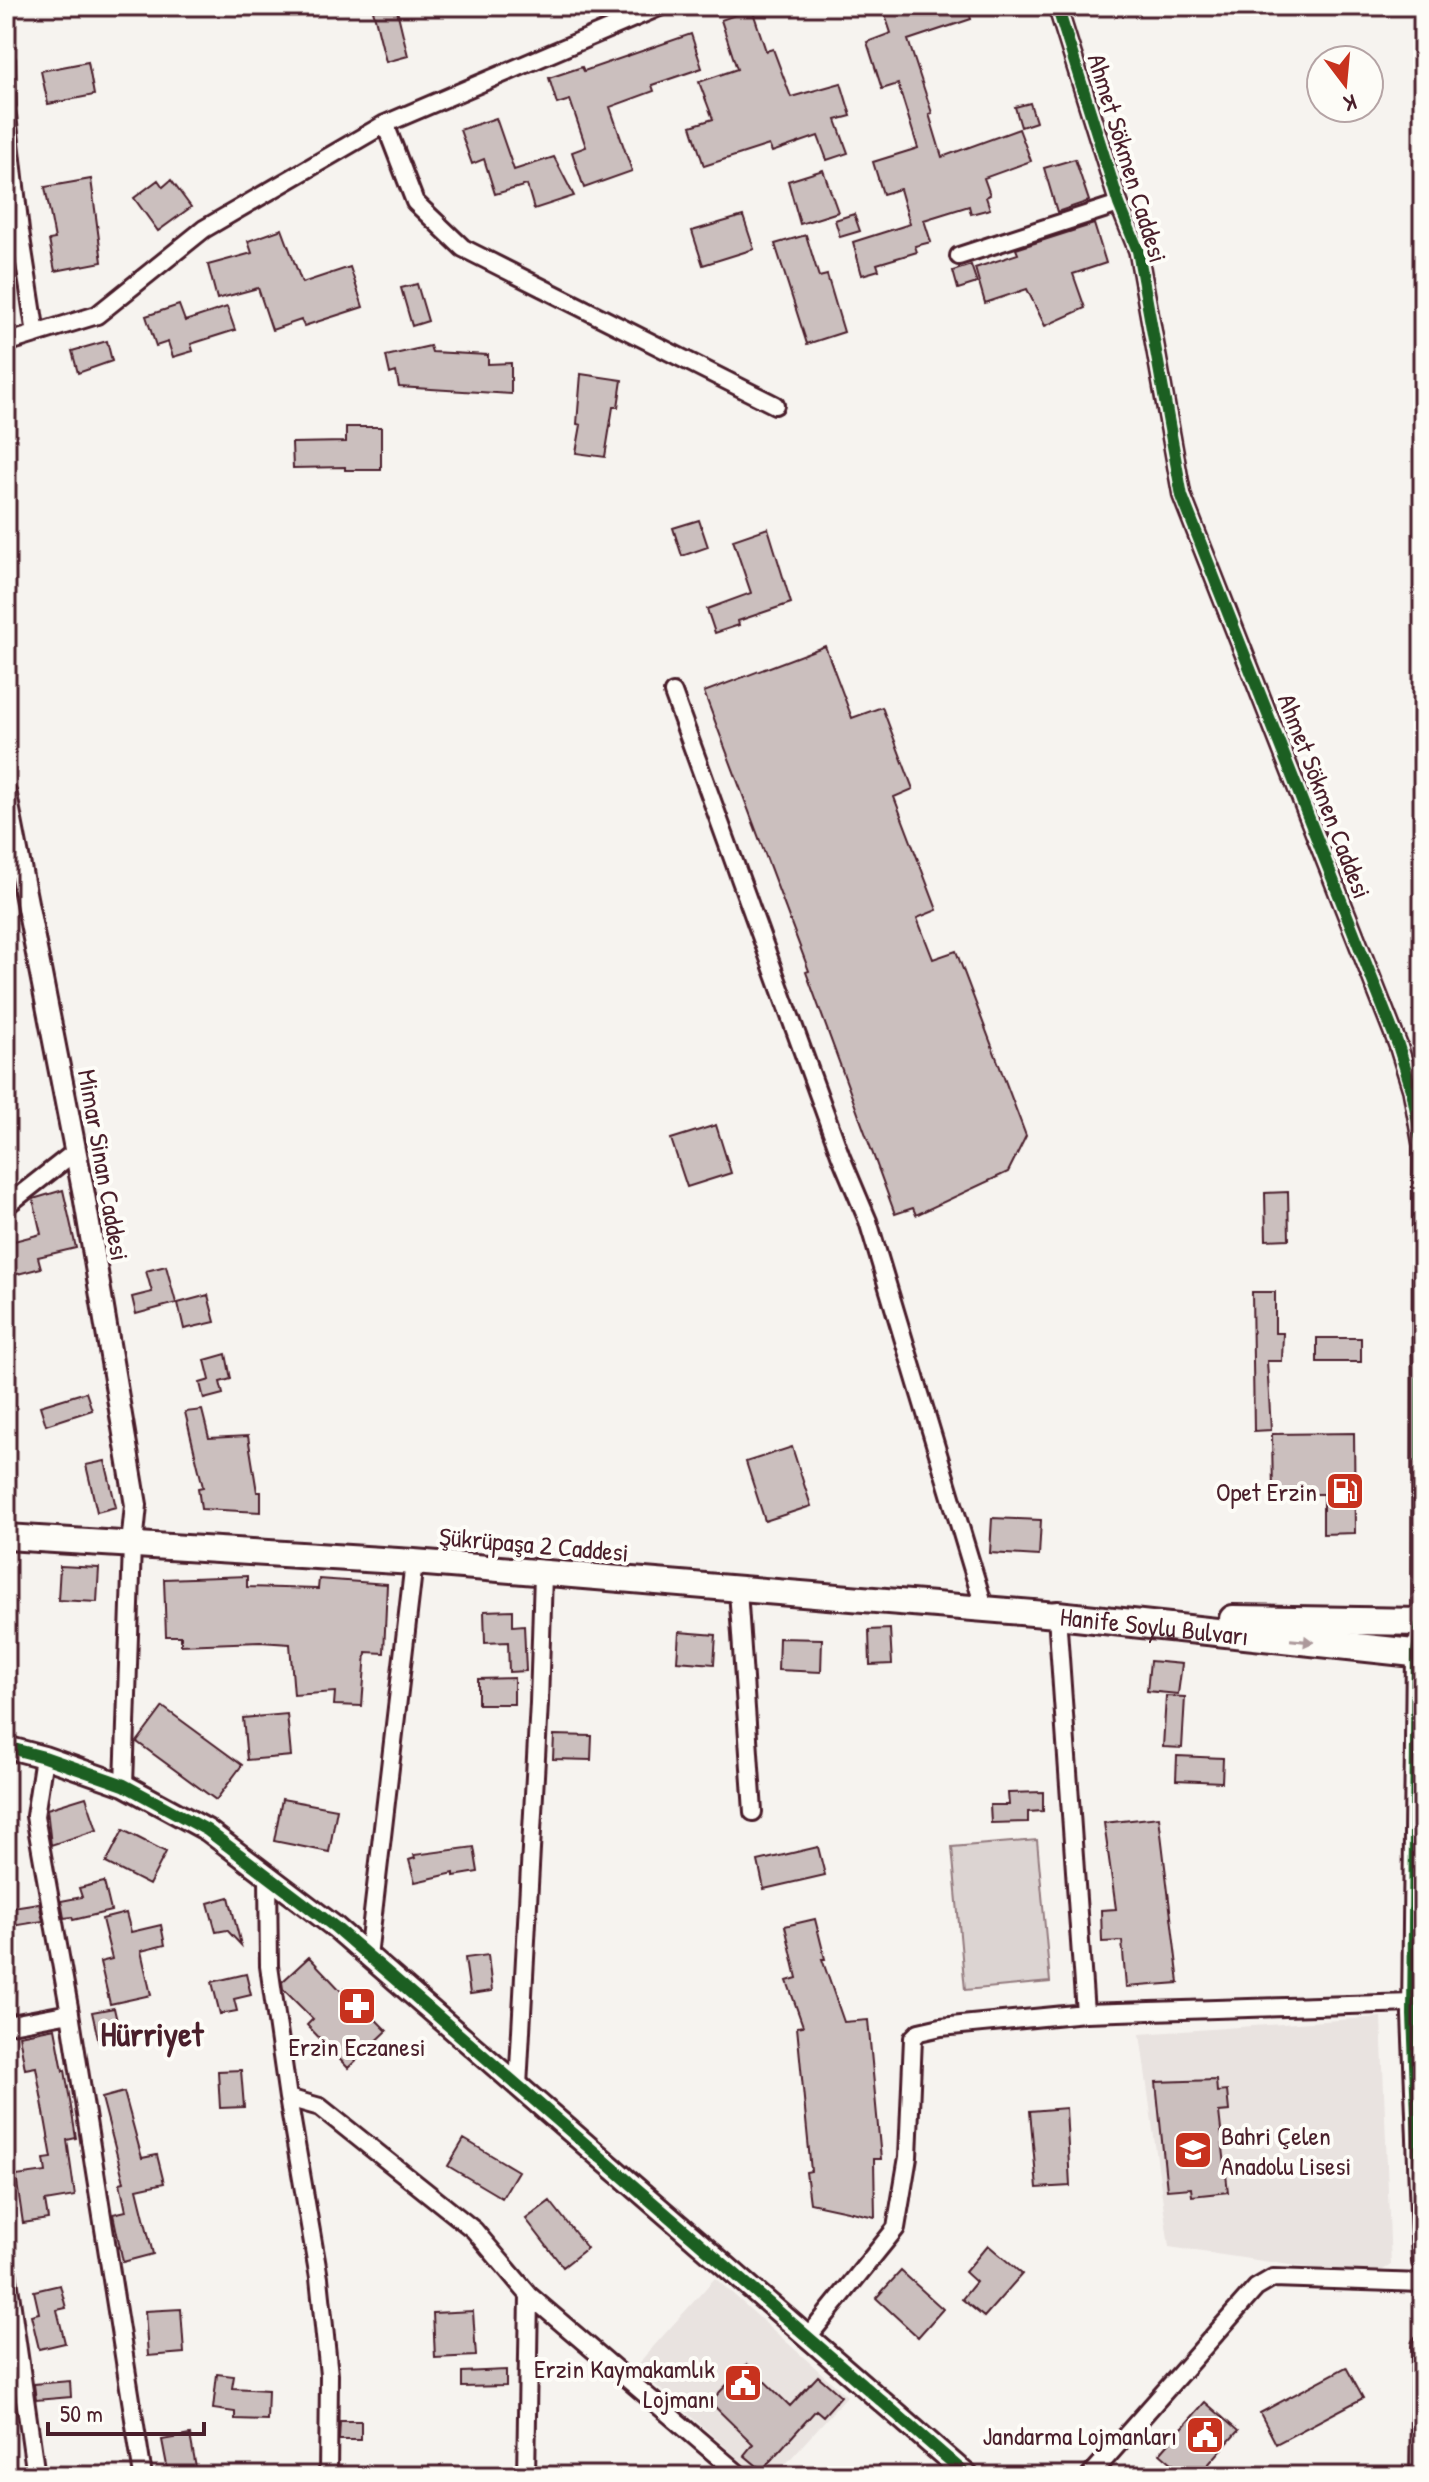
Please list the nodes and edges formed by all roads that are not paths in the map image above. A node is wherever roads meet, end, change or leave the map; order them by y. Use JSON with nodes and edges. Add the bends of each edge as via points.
{"nodes":[{"id":1,"x":662,"y":6,"type":"edge"},
{"id":2,"x":1057,"y":6,"type":"edge"},
{"id":3,"x":6,"y":61,"type":"edge"},
{"id":4,"x":6,"y":106,"type":"edge"},
{"id":5,"x":385,"y":124,"type":"junction"},
{"id":6,"x":1119,"y":204,"type":"junction"},
{"id":7,"x":959,"y":256,"type":"dead end"},
{"id":8,"x":36,"y":334,"type":"junction"},
{"id":9,"x":6,"y":343,"type":"edge"},
{"id":10,"x":775,"y":405,"type":"dead end"},
{"id":11,"x":673,"y":693,"type":"dead end"},
{"id":12,"x":6,"y":795,"type":"edge"},
{"id":13,"x":76,"y":1151,"type":"junction"},
{"id":14,"x":6,"y":1206,"type":"edge"},
{"id":15,"x":6,"y":1537,"type":"edge"},
{"id":16,"x":132,"y":1545,"type":"junction"},
{"id":17,"x":414,"y":1562,"type":"junction"},
{"id":18,"x":543,"y":1574,"type":"junction"},
{"id":19,"x":738,"y":1590,"type":"junction"},
{"id":20,"x":985,"y":1610,"type":"junction"},
{"id":21,"x":1057,"y":1615,"type":"junction"},
{"id":22,"x":1422,"y":1622,"type":"edge"},
{"id":23,"x":1420,"y":1654,"type":"edge"},
{"id":24,"x":6,"y":1747,"type":"edge"},
{"id":25,"x":44,"y":1757,"type":"junction"},
{"id":26,"x":124,"y":1785,"type":"junction"},
{"id":27,"x":753,"y":1812,"type":"dead end"},
{"id":28,"x":268,"y":1876,"type":"junction"},
{"id":29,"x":368,"y":1956,"type":"junction"},
{"id":30,"x":1413,"y":2003,"type":"junction"},
{"id":31,"x":70,"y":2013,"type":"junction"},
{"id":32,"x":1085,"y":2013,"type":"junction"},
{"id":33,"x":6,"y":2025,"type":"edge"},
{"id":34,"x":518,"y":2086,"type":"junction"},
{"id":35,"x":288,"y":2098,"type":"junction"},
{"id":36,"x":1423,"y":2262,"type":"edge"},
{"id":37,"x":6,"y":2265,"type":"edge"},
{"id":38,"x":1423,"y":2283,"type":"edge"},
{"id":39,"x":529,"y":2295,"type":"junction"},
{"id":40,"x":808,"y":2337,"type":"junction"},
{"id":41,"x":1423,"y":2346,"type":"edge"},
{"id":42,"x":960,"y":2473,"type":"edge"},
{"id":43,"x":36,"y":2476,"type":"edge"},
{"id":44,"x":143,"y":2476,"type":"edge"},
{"id":45,"x":328,"y":2476,"type":"edge"},
{"id":46,"x":526,"y":2476,"type":"edge"},
{"id":47,"x":741,"y":2476,"type":"edge"},
{"id":48,"x":1090,"y":2476,"type":"edge"},
{"id":49,"x":1421,"y":2476,"type":"edge"}],
"edges":[{"from":1,"to":5,"type":"street"},
{"from":2,"to":6,"type":"street","name":"Ahmet Sökmen Caddesi"},
{"from":3,"to":4,"type":"street"},
{"from":4,"to":8,"type":"street"},
{"from":5,"to":8,"type":"street","via":[[204,229],[97,315]]},
{"from":5,"to":10,"type":"street","via":[[415,202],[463,248]]},
{"from":6,"to":7,"type":"street"},
{"from":6,"to":22,"type":"street","name":"Ahmet Sökmen Caddesi","via":[[1138,251],[1182,496],[1412,1090],[1422,1145]]},
{"from":8,"to":9,"type":"street"},
{"from":11,"to":20,"type":"street","via":[[868,1221]]},
{"from":12,"to":13,"type":"street","name":"Mimar Sinan Caddesi"},
{"from":13,"to":14,"type":"street"},
{"from":13,"to":16,"type":"street","name":"Mimar Sinan Caddesi","via":[[136,1505]]},
{"from":15,"to":16,"type":"main road","name":"Şükrüpaşa 2 Caddesi"},
{"from":16,"to":17,"type":"main road","name":"Şükrüpaşa 2 Caddesi"},
{"from":16,"to":26,"type":"street"},
{"from":17,"to":18,"type":"main road","name":"Şükrüpaşa 2 Caddesi"},
{"from":17,"to":29,"type":"street"},
{"from":18,"to":19,"type":"main road","name":"Şükrüpaşa 2 Caddesi"},
{"from":18,"to":34,"type":"street"},
{"from":19,"to":20,"type":"main road","name":"Şükrüpaşa 2 Caddesi"},
{"from":19,"to":27,"type":"street"},
{"from":20,"to":21,"type":"main road","name":"Şükrüpaşa 2 Caddesi"},
{"from":21,"to":22,"type":"main road","name":"Hanife Soylu Bulvarı"},
{"from":21,"to":23,"type":"main road","name":"Hanife Soylu Bulvarı","one_way":true},
{"from":21,"to":32,"type":"street"},
{"from":22,"to":23,"type":"street","name":"Ahmet Sökmen Caddesi"},
{"from":23,"to":30,"type":"street"},
{"from":24,"to":25,"type":"street"},
{"from":25,"to":26,"type":"street"},
{"from":25,"to":31,"type":"street","via":[[35,1816]]},
{"from":26,"to":28,"type":"street","via":[[207,1830]]},
{"from":28,"to":29,"type":"street"},
{"from":28,"to":35,"type":"street","via":[[269,1966]]},
{"from":29,"to":34,"type":"street"},
{"from":30,"to":32,"type":"street"},
{"from":30,"to":36,"type":"street"},
{"from":31,"to":33,"type":"street"},
{"from":31,"to":44,"type":"street"},
{"from":32,"to":40,"type":"street","via":[[941,2027],[913,2038],[908,2157],[896,2228]]},
{"from":34,"to":40,"type":"street"},
{"from":35,"to":39,"type":"street","via":[[320,2107],[474,2230]]},
{"from":35,"to":45,"type":"street","via":[[319,2278],[329,2375]]},
{"from":37,"to":43,"type":"street"},
{"from":38,"to":48,"type":"street","via":[[1273,2278],[1256,2288]]},
{"from":39,"to":46,"type":"street"},
{"from":39,"to":47,"type":"street"},
{"from":40,"to":42,"type":"street"},
{"from":41,"to":49,"type":"street"}]}
